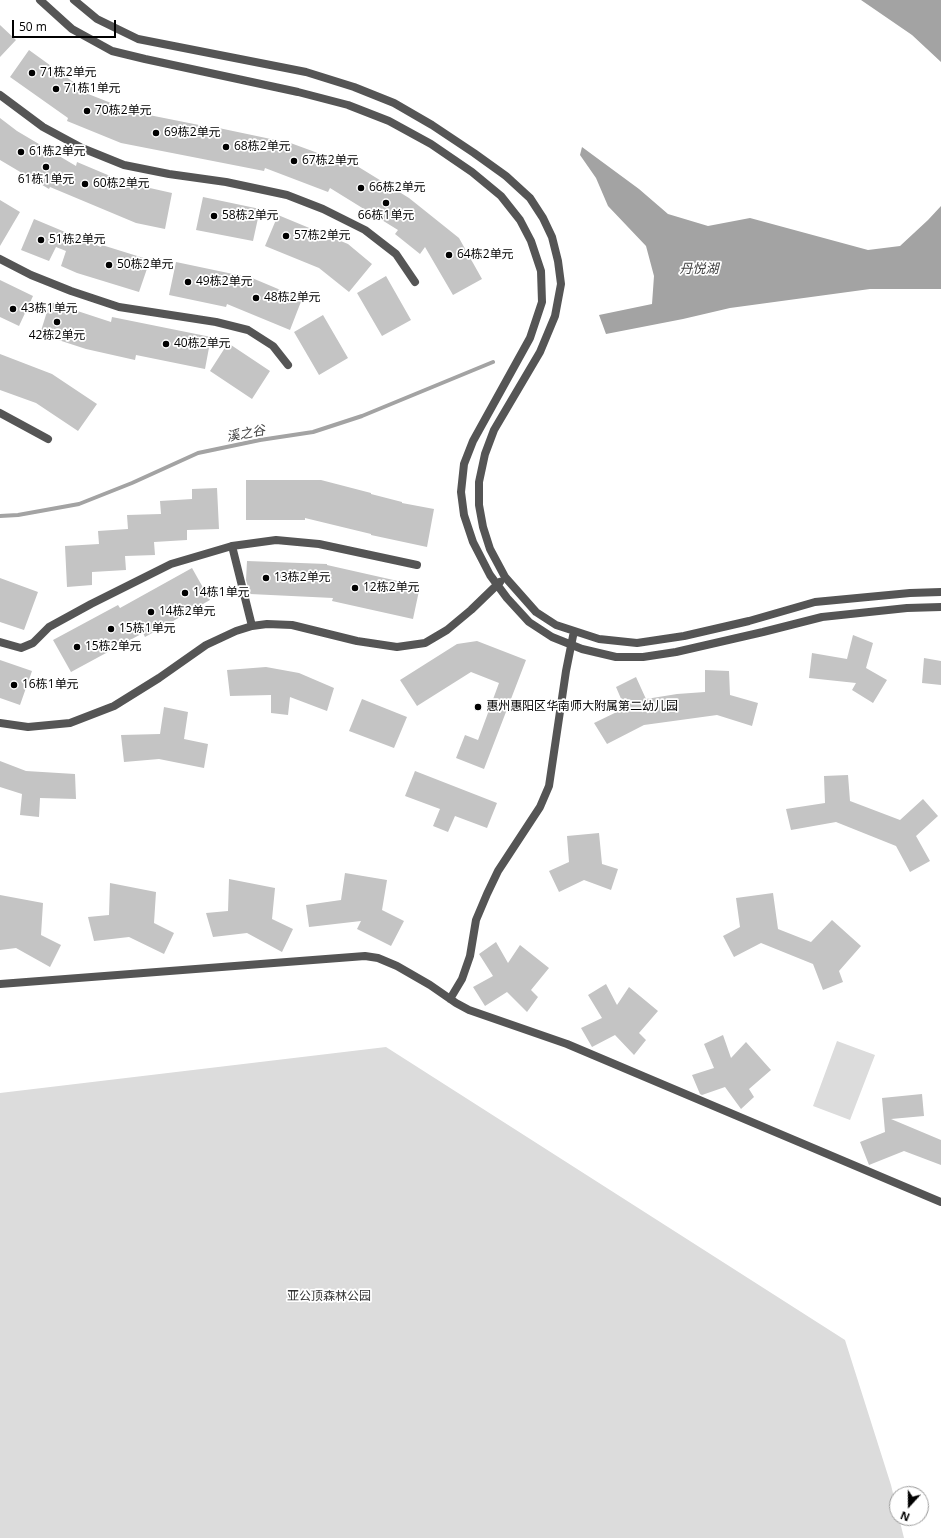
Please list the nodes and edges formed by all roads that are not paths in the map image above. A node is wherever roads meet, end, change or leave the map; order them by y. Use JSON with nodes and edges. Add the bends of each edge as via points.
{"nodes":[{"id":1,"x":40,"y":0,"type":"edge"},
{"id":2,"x":74,"y":0,"type":"edge"},
{"id":3,"x":0,"y":95,"type":"edge"},
{"id":4,"x":0,"y":259,"type":"edge"},
{"id":5,"x":415,"y":282,"type":"dead end"},
{"id":6,"x":288,"y":365,"type":"dead end"},
{"id":7,"x":0,"y":413,"type":"edge"},
{"id":8,"x":48,"y":439,"type":"dead end"},
{"id":9,"x":232,"y":546,"type":"junction"},
{"id":10,"x":417,"y":565,"type":"dead end"},
{"id":11,"x":505,"y":577,"type":"junction"},
{"id":12,"x":497,"y":585,"type":"junction"},
{"id":13,"x":941,"y":592,"type":"edge"},
{"id":14,"x":941,"y":607,"type":"edge"},
{"id":15,"x":252,"y":626,"type":"junction"},
{"id":16,"x":574,"y":631,"type":"junction"},
{"id":17,"x":0,"y":642,"type":"edge"},
{"id":18,"x":572,"y":645,"type":"junction"},
{"id":19,"x":0,"y":723,"type":"edge"},
{"id":20,"x":0,"y":984,"type":"edge"},
{"id":21,"x":450,"y":999,"type":"junction"},
{"id":22,"x":941,"y":1202,"type":"edge"}],
"edges":[{"from":1,"to":12,"type":"street","via":[[72,29],[112,51],[298,92],[348,105],[389,121],[431,144],[472,172],[501,196],[520,220],[531,241],[541,271],[542,302],[530,338],[473,441],[464,464],[461,492],[464,516],[473,542]]},
{"from":2,"to":11,"type":"street","via":[[97,19],[138,39],[306,72],[394,103],[474,152],[530,198],[552,236],[561,284],[555,316],[540,352],[494,430],[479,482],[479,505],[483,526],[490,549]]},
{"from":3,"to":5,"type":"street","via":[[43,127],[82,148],[124,165],[287,195],[323,209],[365,230],[396,254]]},
{"from":4,"to":6,"type":"street","via":[[31,275],[119,307],[216,322],[248,330],[273,346]]},
{"from":7,"to":8,"type":"street"},
{"from":9,"to":10,"type":"street","via":[[276,540],[319,544]]},
{"from":9,"to":15,"type":"street"},
{"from":9,"to":17,"type":"street","via":[[171,564],[49,627],[33,644],[21,648]]},
{"from":11,"to":12,"type":"street"},
{"from":11,"to":16,"type":"street","via":[[536,612],[556,625]]},
{"from":12,"to":15,"type":"street","via":[[447,630],[425,643],[397,647],[358,641],[292,625]]},
{"from":12,"to":18,"type":"street","via":[[529,622],[552,637]]},
{"from":13,"to":16,"type":"street","via":[[815,602],[749,622],[637,643],[599,639]]},
{"from":14,"to":18,"type":"street","via":[[822,617],[676,652],[643,657],[616,657]]},
{"from":15,"to":19,"type":"street","via":[[206,645],[114,706],[70,723],[28,727]]},
{"from":16,"to":18,"type":"street"},
{"from":18,"to":21,"type":"street","via":[[549,786],[540,808],[498,871],[487,894],[476,920],[470,956],[462,979]]},
{"from":20,"to":21,"type":"street","via":[[365,956],[397,966]]},
{"from":21,"to":22,"type":"street","via":[[469,1010],[567,1044]]}]}
